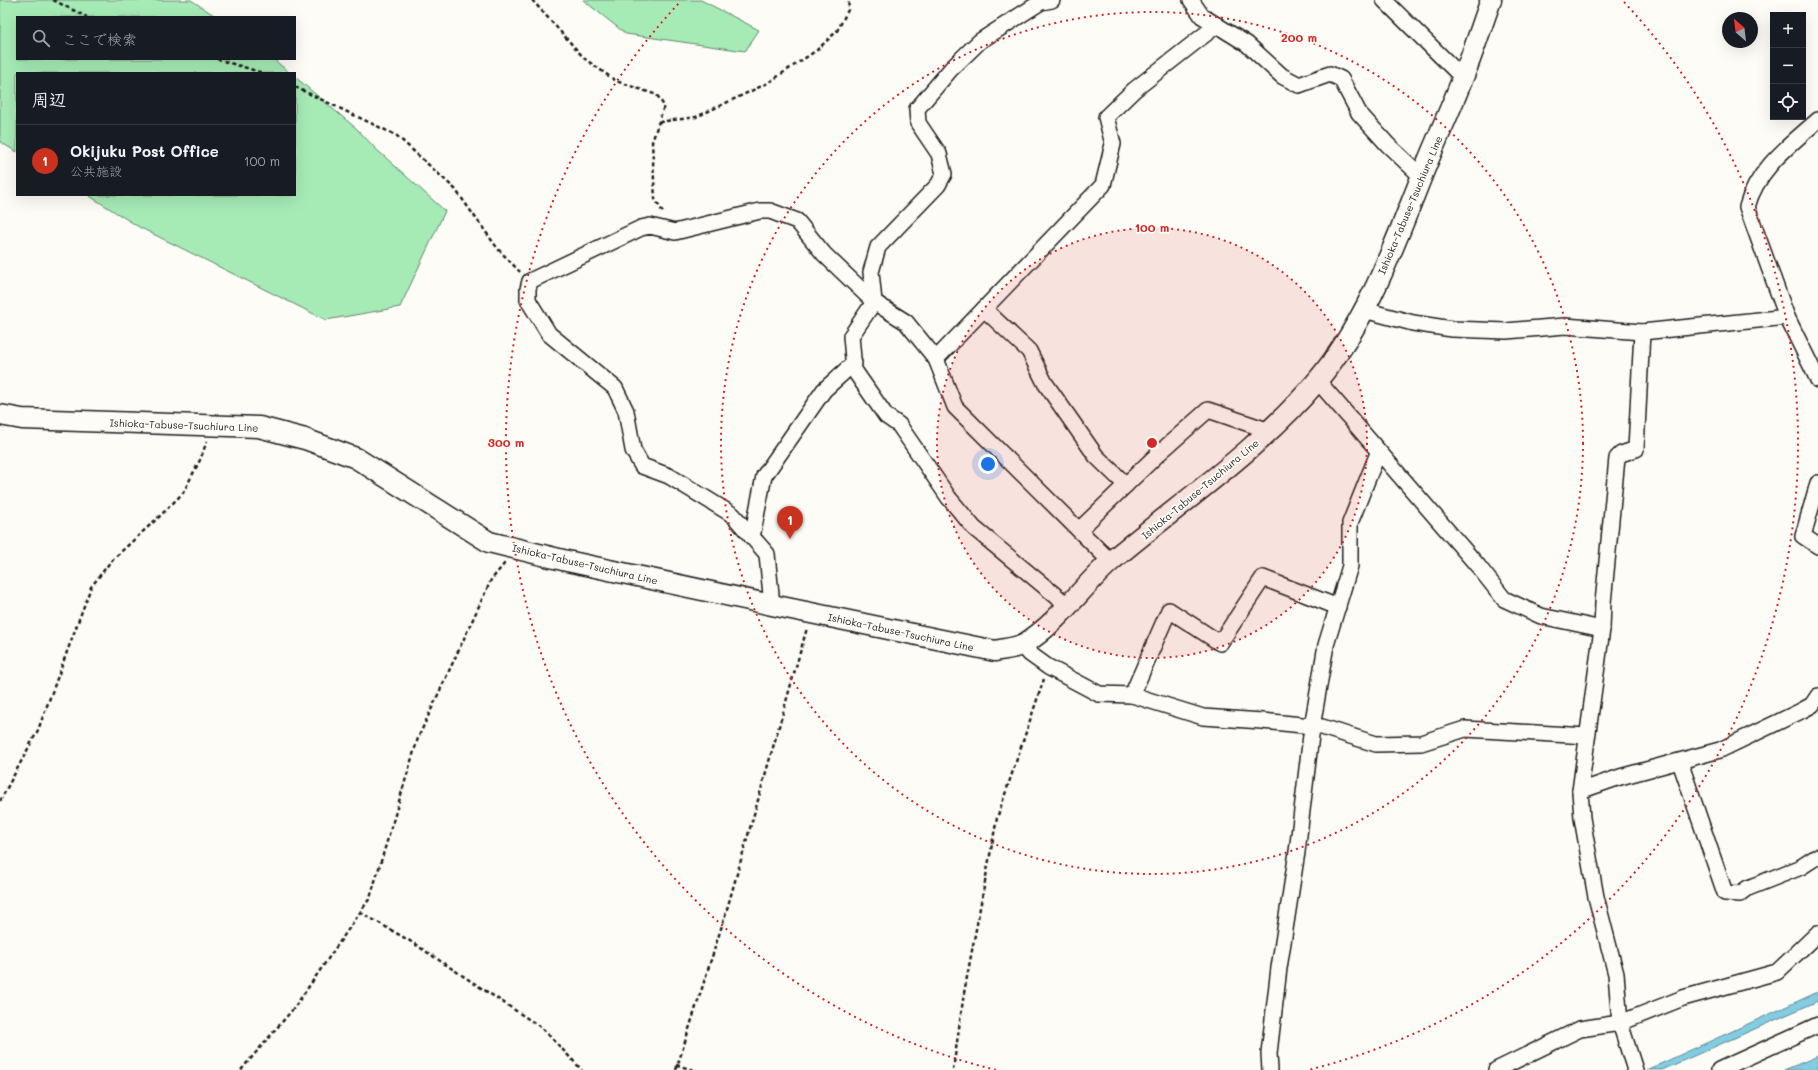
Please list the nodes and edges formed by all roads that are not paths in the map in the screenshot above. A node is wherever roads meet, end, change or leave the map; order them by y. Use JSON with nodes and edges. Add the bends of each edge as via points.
{"nodes":[{"id":1,"x":1052,"y":0,"type":"edge"},
{"id":2,"x":1191,"y":0,"type":"edge"},
{"id":3,"x":1384,"y":0,"type":"edge"},
{"id":4,"x":1491,"y":0,"type":"edge"},
{"id":5,"x":1217,"y":25,"type":"junction"},
{"id":6,"x":1463,"y":78,"type":"junction"},
{"id":7,"x":1818,"y":120,"type":"edge"},
{"id":8,"x":1421,"y":176,"type":"junction"},
{"id":9,"x":874,"y":302,"type":"junction"},
{"id":10,"x":984,"y":308,"type":"junction"},
{"id":11,"x":1364,"y":310,"type":"junction"},
{"id":12,"x":1788,"y":317,"type":"junction"},
{"id":13,"x":1642,"y":332,"type":"junction"},
{"id":14,"x":936,"y":359,"type":"junction"},
{"id":15,"x":854,"y":363,"type":"junction"},
{"id":16,"x":1816,"y":371,"type":"edge"},
{"id":17,"x":1317,"y":380,"type":"junction"},
{"id":18,"x":0,"y":415,"type":"edge"},
{"id":19,"x":1270,"y":430,"type":"junction"},
{"id":20,"x":1378,"y":453,"type":"junction"},
{"id":21,"x":1818,"y":483,"type":"edge"},
{"id":22,"x":1126,"y":485,"type":"junction"},
{"id":23,"x":1079,"y":530,"type":"junction"},
{"id":24,"x":752,"y":537,"type":"junction"},
{"id":25,"x":1818,"y":546,"type":"edge"},
{"id":26,"x":1111,"y":562,"type":"junction"},
{"id":27,"x":1068,"y":605,"type":"junction"},
{"id":28,"x":772,"y":606,"type":"junction"},
{"id":29,"x":1338,"y":607,"type":"junction"},
{"id":30,"x":1602,"y":630,"type":"junction"},
{"id":31,"x":1022,"y":645,"type":"junction"},
{"id":32,"x":1132,"y":695,"type":"junction"},
{"id":33,"x":1816,"y":705,"type":"edge"},
{"id":34,"x":1312,"y":727,"type":"junction"},
{"id":35,"x":1587,"y":736,"type":"junction"},
{"id":36,"x":1680,"y":762,"type":"junction"},
{"id":37,"x":1580,"y":791,"type":"junction"},
{"id":38,"x":1818,"y":856,"type":"edge"},
{"id":39,"x":1818,"y":933,"type":"edge"},
{"id":40,"x":1620,"y":1023,"type":"junction"},
{"id":41,"x":1818,"y":1025,"type":"edge"},
{"id":42,"x":1635,"y":1068,"type":"edge"},
{"id":43,"x":1270,"y":1070,"type":"edge"},
{"id":44,"x":1496,"y":1070,"type":"edge"},
{"id":45,"x":1719,"y":1070,"type":"edge"}],
"edges":[{"from":1,"to":9,"type":"street","via":[[1041,2],[980,41],[951,69],[917,109],[918,123],[939,154],[944,174],[938,185],[878,247],[871,272]]},
{"from":2,"to":5,"type":"street","via":[[1202,16]]},
{"from":3,"to":6,"type":"street"},
{"from":4,"to":6,"type":"main road","name":"Ishioka-Tabuse-Tsuchiura Line"},
{"from":5,"to":8,"type":"street","via":[[1247,44],[1282,76],[1299,86],[1330,74],[1341,79],[1359,113]]},
{"from":5,"to":10,"type":"street","via":[[1134,90],[1106,117],[1113,144],[1103,185]]},
{"from":6,"to":8,"type":"main road","name":"Ishioka-Tabuse-Tsuchiura Line"},
{"from":7,"to":12,"type":"street","via":[[1769,164],[1751,193],[1747,207]]},
{"from":8,"to":11,"type":"main road","name":"Ishioka-Tabuse-Tsuchiura Line","via":[[1395,246]]},
{"from":9,"to":14,"type":"street","via":[[906,322]]},
{"from":9,"to":15,"type":"street","via":[[851,336]]},
{"from":9,"to":24,"type":"street","via":[[824,254],[797,221],[760,210],[675,232],[650,226],[641,228],[530,281],[528,300],[549,334],[615,388],[626,411],[633,450],[642,466],[669,476],[733,515]]},
{"from":10,"to":14,"type":"street"},
{"from":10,"to":22,"type":"street","via":[[1029,351],[1045,383],[1096,456]]},
{"from":11,"to":13,"type":"street","via":[[1413,323],[1452,329],[1506,331],[1565,326]]},
{"from":11,"to":17,"type":"main road","name":"Ishioka-Tabuse-Tsuchiura Line","via":[[1343,345]]},
{"from":12,"to":13,"type":"street"},
{"from":12,"to":16,"type":"street"},
{"from":13,"to":30,"type":"street","via":[[1636,449],[1617,458]]},
{"from":14,"to":23,"type":"street","via":[[955,407]]},
{"from":15,"to":24,"type":"street","via":[[824,390],[764,476]]},
{"from":15,"to":27,"type":"street","via":[[854,370],[886,416],[899,425],[949,498],[974,528]]},
{"from":17,"to":19,"type":"main road","name":"Ishioka-Tabuse-Tsuchiura Line"},
{"from":17,"to":20,"type":"street"},
{"from":18,"to":28,"type":"main road","name":"Ishioka-Tabuse-Tsuchiura Line","via":[[22,419],[259,427],[305,439],[356,458],[489,542]]},
{"from":19,"to":22,"type":"street","via":[[1208,410]]},
{"from":19,"to":26,"type":"main road","name":"Ishioka-Tabuse-Tsuchiura Line"},
{"from":20,"to":29,"type":"street","via":[[1350,522],[1350,566]]},
{"from":20,"to":30,"type":"street","via":[[1504,599],[1541,616]]},
{"from":21,"to":25,"type":"street","via":[[1803,536]]},
{"from":22,"to":23,"type":"street"},
{"from":23,"to":26,"type":"street"},
{"from":24,"to":28,"type":"street","via":[[767,554]]},
{"from":26,"to":27,"type":"main road","name":"Ishioka-Tabuse-Tsuchiura Line"},
{"from":27,"to":31,"type":"main road","name":"Ishioka-Tabuse-Tsuchiura Line","via":[[1046,628]]},
{"from":28,"to":31,"type":"main road","name":"Ishioka-Tabuse-Tsuchiura Line","via":[[996,651]]},
{"from":29,"to":32,"type":"street","via":[[1263,578],[1220,642],[1169,610]]},
{"from":29,"to":34,"type":"street","via":[[1326,645]]},
{"from":30,"to":35,"type":"street"},
{"from":31,"to":32,"type":"street","via":[[1048,667],[1099,694]]},
{"from":32,"to":34,"type":"street","via":[[1203,717]]},
{"from":33,"to":36,"type":"street","via":[[1720,750]]},
{"from":34,"to":35,"type":"street","via":[[1376,744],[1421,743],[1465,730]]},
{"from":34,"to":43,"type":"street","via":[[1268,1053]]},
{"from":35,"to":37,"type":"street"},
{"from":36,"to":37,"type":"street","via":[[1620,777]]},
{"from":36,"to":38,"type":"street","via":[[1725,893],[1740,894],[1748,888],[1801,867]]},
{"from":37,"to":40,"type":"street","via":[[1582,818],[1596,897],[1616,974]]},
{"from":39,"to":40,"type":"street","via":[[1777,972],[1683,998]]},
{"from":40,"to":42,"type":"street"},
{"from":40,"to":44,"type":"street","via":[[1580,1029]]},
{"from":41,"to":45,"type":"street"}]}
